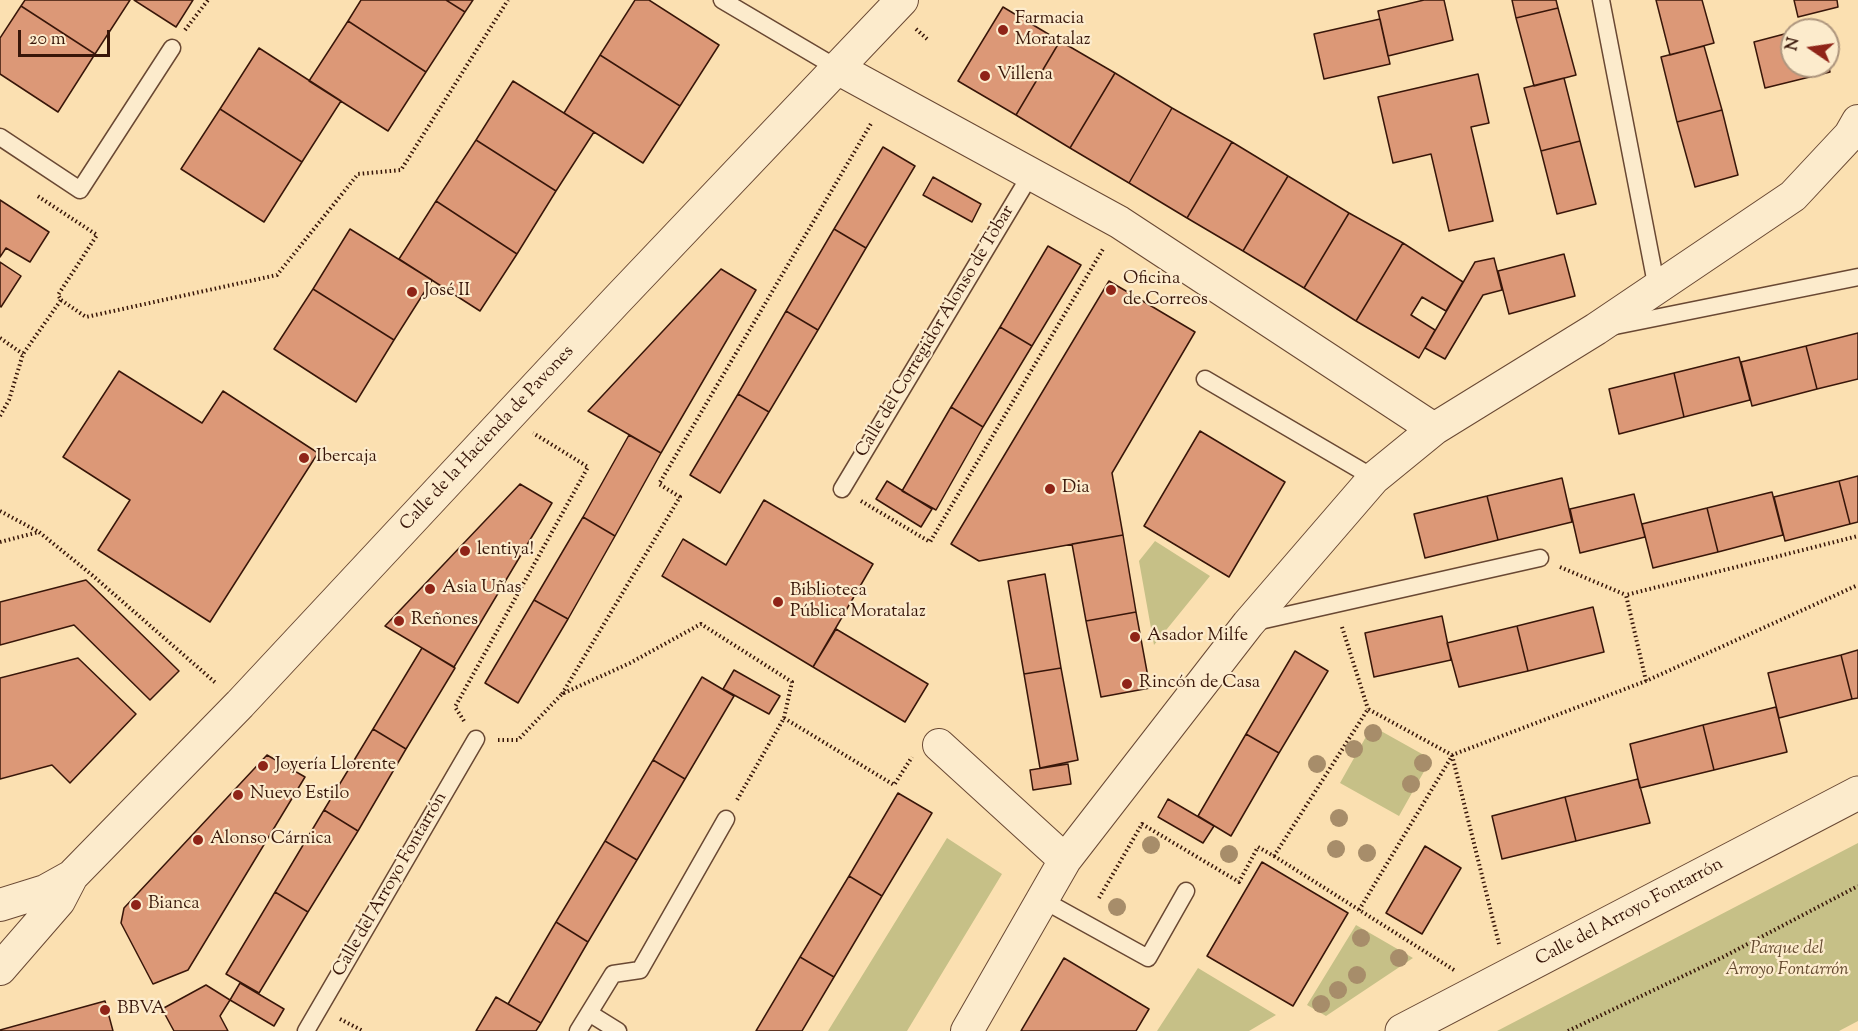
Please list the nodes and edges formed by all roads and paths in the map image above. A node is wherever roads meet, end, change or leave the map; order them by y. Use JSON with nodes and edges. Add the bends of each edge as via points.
{"nodes":[{"id":1,"x":208,"y":0,"type":"edge"},
{"id":2,"x":508,"y":0,"type":"edge"},
{"id":3,"x":722,"y":0,"type":"edge"},
{"id":4,"x":1601,"y":0,"type":"edge"},
{"id":5,"x":906,"y":13,"type":"edge"},
{"id":6,"x":927,"y":39,"type":"dead end"},
{"id":7,"x":172,"y":48,"type":"joint"},
{"id":8,"x":837,"y":68,"type":"junction"},
{"id":9,"x":873,"y":120,"type":"dead end"},
{"id":10,"x":1858,"y":122,"type":"edge"},
{"id":11,"x":0,"y":137,"type":"edge"},
{"id":12,"x":1031,"y":174,"type":"junction"},
{"id":13,"x":36,"y":195,"type":"dead end"},
{"id":14,"x":1119,"y":222,"type":"junction"},
{"id":15,"x":1858,"y":277,"type":"edge"},
{"id":16,"x":1657,"y":289,"type":"junction"},
{"id":17,"x":61,"y":300,"type":"junction"},
{"id":18,"x":1596,"y":329,"type":"junction"},
{"id":19,"x":0,"y":338,"type":"edge"},
{"id":20,"x":23,"y":354,"type":"junction"},
{"id":21,"x":1205,"y":379,"type":"dead end"},
{"id":22,"x":0,"y":416,"type":"edge"},
{"id":23,"x":508,"y":418,"type":"junction"},
{"id":24,"x":1434,"y":429,"type":"junction"},
{"id":25,"x":1374,"y":478,"type":"junction"},
{"id":26,"x":842,"y":489,"type":"joint"},
{"id":27,"x":0,"y":511,"type":"edge"},
{"id":28,"x":39,"y":532,"type":"junction"},
{"id":29,"x":1858,"y":536,"type":"edge"},
{"id":30,"x":0,"y":542,"type":"edge"},
{"id":31,"x":1540,"y":558,"type":"joint"},
{"id":32,"x":1858,"y":585,"type":"edge"},
{"id":33,"x":1626,"y":596,"type":"junction"},
{"id":34,"x":1335,"y":604,"type":"junction"},
{"id":35,"x":1248,"y":624,"type":"junction"},
{"id":36,"x":1646,"y":681,"type":"junction"},
{"id":37,"x":562,"y":694,"type":"junction"},
{"id":38,"x":240,"y":704,"type":"junction"},
{"id":39,"x":1368,"y":709,"type":"junction"},
{"id":40,"x":784,"y":718,"type":"junction"},
{"id":41,"x":476,"y":739,"type":"junction"},
{"id":42,"x":939,"y":745,"type":"joint"},
{"id":43,"x":1452,"y":755,"type":"junction"},
{"id":44,"x":1858,"y":793,"type":"edge"},
{"id":45,"x":726,"y":819,"type":"joint"},
{"id":46,"x":1274,"y":856,"type":"junction"},
{"id":47,"x":1065,"y":860,"type":"junction"},
{"id":48,"x":72,"y":876,"type":"junction"},
{"id":49,"x":1858,"y":886,"type":"edge"},
{"id":50,"x":1186,"y":891,"type":"dead end"},
{"id":51,"x":1099,"y":898,"type":"dead end"},
{"id":52,"x":1043,"y":900,"type":"junction"},
{"id":53,"x":0,"y":905,"type":"edge"},
{"id":54,"x":1359,"y":910,"type":"junction"},
{"id":55,"x":0,"y":969,"type":"edge"},
{"id":56,"x":1515,"y":973,"type":"junction"},
{"id":57,"x":1482,"y":988,"type":"junction"},
{"id":58,"x":589,"y":1013,"type":"junction"},
{"id":59,"x":306,"y":1031,"type":"edge"},
{"id":60,"x":578,"y":1031,"type":"edge"},
{"id":61,"x":618,"y":1031,"type":"edge"},
{"id":62,"x":967,"y":1031,"type":"edge"},
{"id":63,"x":1402,"y":1031,"type":"edge"},
{"id":64,"x":1568,"y":1031,"type":"edge"}],
"edges":[{"from":1,"to":7,"type":"path"},
{"from":2,"to":17,"type":"path","via":[[400,170],[358,174],[277,275],[86,317]]},
{"from":3,"to":8,"type":"lane"},
{"from":4,"to":16,"type":"lane"},
{"from":5,"to":6,"type":"path"},
{"from":5,"to":8,"type":"street","name":"Calle de la Hacienda de Pavones"},
{"from":7,"to":11,"type":"lane","via":[[80,190]]},
{"from":8,"to":12,"type":"street"},
{"from":8,"to":23,"type":"street","name":"Calle de la Hacienda de Pavones"},
{"from":9,"to":37,"type":"path","via":[[659,484],[680,497]]},
{"from":10,"to":16,"type":"street","via":[[1793,196]]},
{"from":12,"to":14,"type":"street"},
{"from":12,"to":26,"type":"lane","name":"Calle del Corregidor Alonso de Tobar"},
{"from":13,"to":17,"type":"path","via":[[97,235],[58,295]]},
{"from":14,"to":24,"type":"street"},
{"from":14,"to":26,"type":"path","via":[[930,542]]},
{"from":15,"to":18,"type":"lane"},
{"from":16,"to":18,"type":"street"},
{"from":17,"to":20,"type":"path"},
{"from":18,"to":24,"type":"street"},
{"from":19,"to":20,"type":"path"},
{"from":20,"to":22,"type":"path"},
{"from":21,"to":25,"type":"lane"},
{"from":23,"to":38,"type":"street","name":"Calle de la Hacienda de Pavones"},
{"from":23,"to":41,"type":"path","via":[[588,468],[455,707]]},
{"from":24,"to":25,"type":"street"},
{"from":25,"to":35,"type":"street"},
{"from":27,"to":28,"type":"path"},
{"from":28,"to":30,"type":"path"},
{"from":28,"to":38,"type":"path"},
{"from":29,"to":33,"type":"path"},
{"from":31,"to":33,"type":"path"},
{"from":31,"to":34,"type":"lane"},
{"from":32,"to":36,"type":"path"},
{"from":33,"to":36,"type":"path"},
{"from":34,"to":35,"type":"lane"},
{"from":34,"to":39,"type":"path"},
{"from":35,"to":47,"type":"street"},
{"from":36,"to":43,"type":"path"},
{"from":37,"to":40,"type":"path","via":[[630,663],[700,624],[792,682]]},
{"from":37,"to":41,"type":"path","via":[[518,740]]},
{"from":38,"to":48,"type":"street","name":"Calle de la Hacienda de Pavones"},
{"from":39,"to":43,"type":"path"},
{"from":39,"to":46,"type":"path"},
{"from":40,"to":42,"type":"path","via":[[894,785],[924,738]]},
{"from":40,"to":45,"type":"path"},
{"from":41,"to":59,"type":"lane","name":"Calle del Arroyo Fontarrón"},
{"from":42,"to":47,"type":"street"},
{"from":43,"to":54,"type":"path"},
{"from":43,"to":56,"type":"path","via":[[1499,943]]},
{"from":44,"to":56,"type":"street","name":"Calle del Arroyo Fontarrón"},
{"from":45,"to":58,"type":"lane","via":[[640,970],[613,974]]},
{"from":46,"to":51,"type":"path","via":[[1258,847],[1239,882],[1142,824]]},
{"from":46,"to":54,"type":"path"},
{"from":47,"to":52,"type":"street"},
{"from":48,"to":53,"type":"street","name":"Calle de la Hacienda de Pavones","via":[[45,891]]},
{"from":48,"to":55,"type":"street","name":"Calle de la Hacienda de Pavones","via":[[59,901]]},
{"from":49,"to":64,"type":"path","via":[[1723,957]]},
{"from":50,"to":52,"type":"lane","via":[[1148,958]]},
{"from":52,"to":62,"type":"street"},
{"from":54,"to":57,"type":"path"},
{"from":56,"to":57,"type":"street","name":"Calle del Arroyo Fontarrón"},
{"from":57,"to":63,"type":"street","name":"Calle del Arroyo Fontarrón"},
{"from":58,"to":60,"type":"lane"},
{"from":58,"to":61,"type":"lane"}]}
